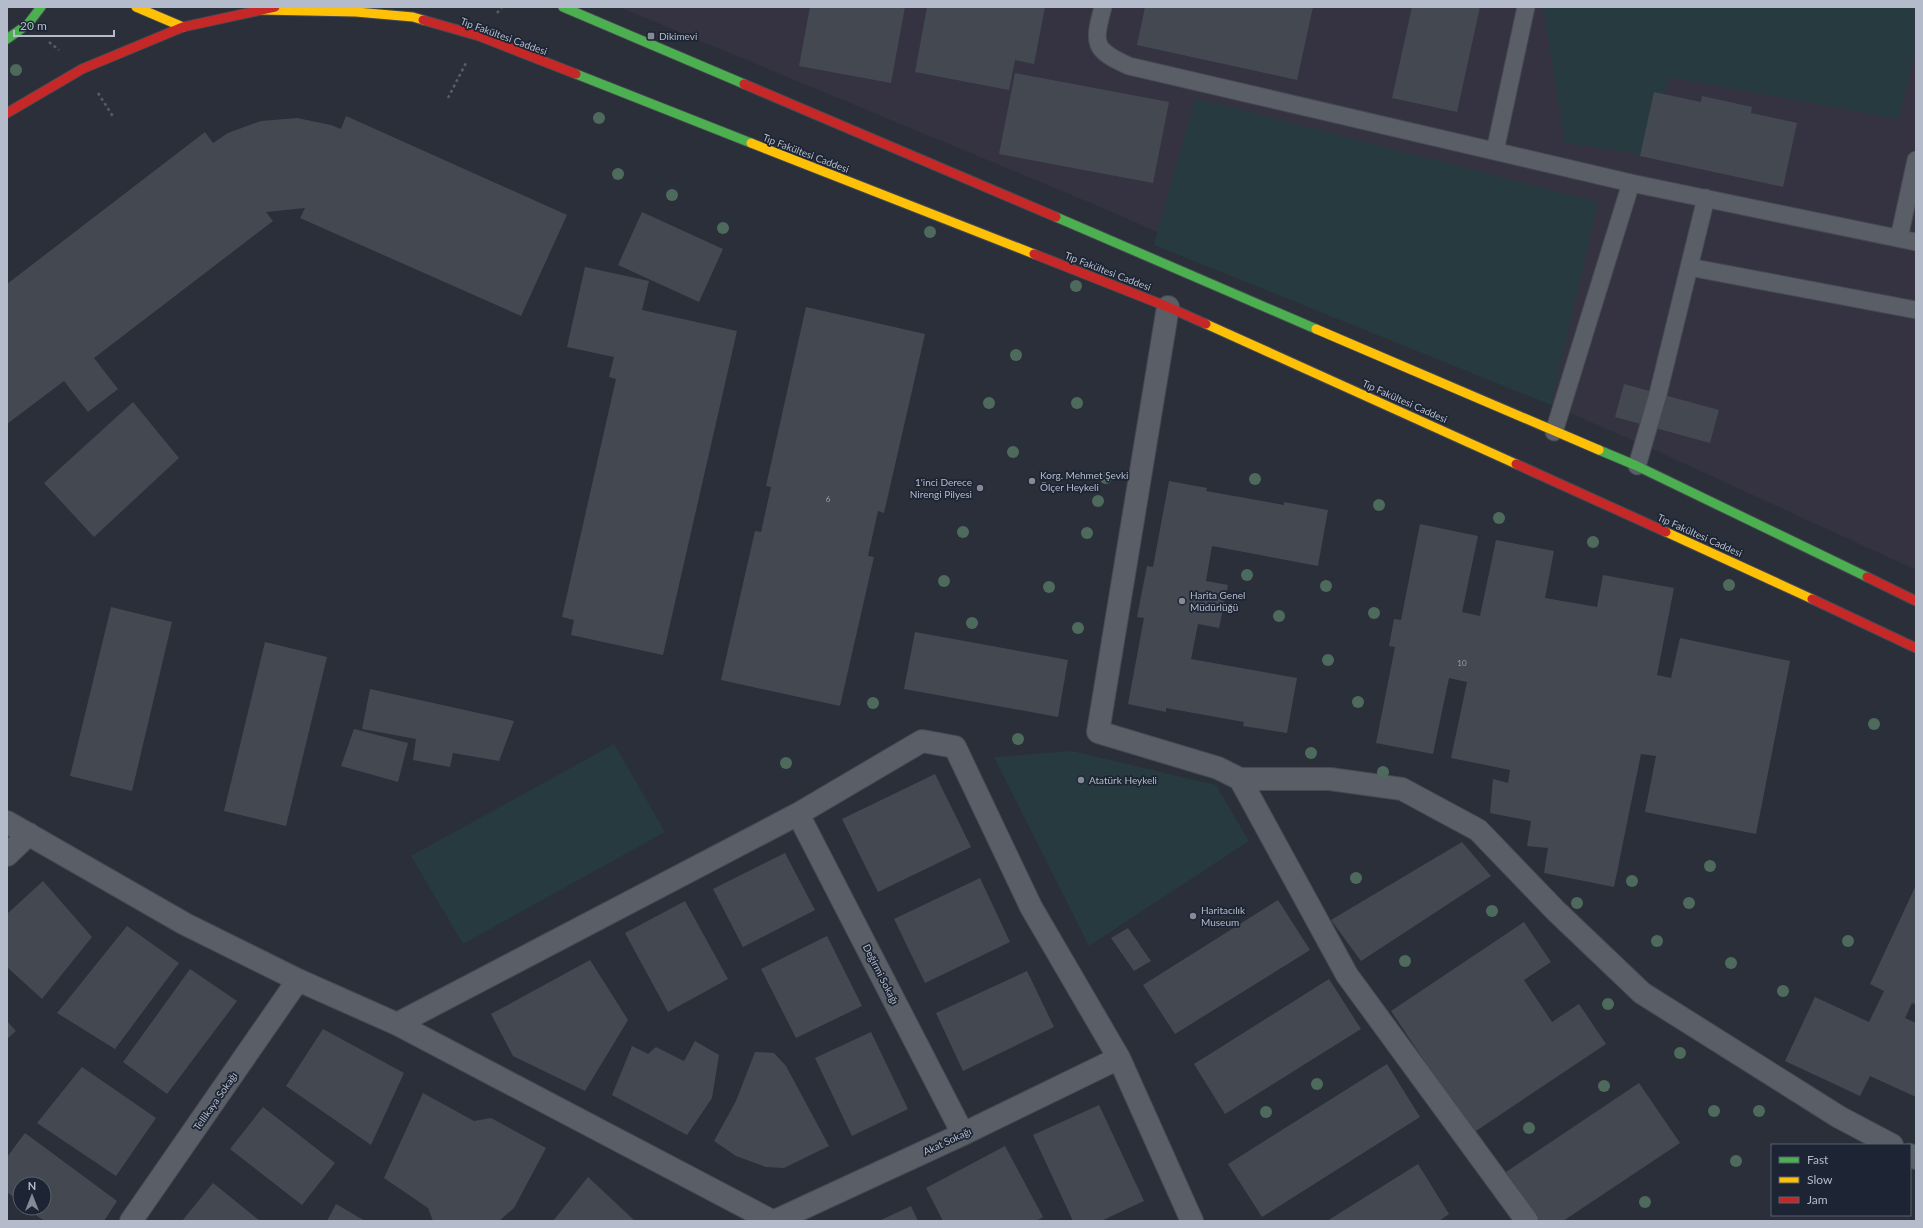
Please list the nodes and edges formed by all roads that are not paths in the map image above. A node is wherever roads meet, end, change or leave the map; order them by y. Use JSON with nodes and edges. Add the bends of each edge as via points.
{"nodes":[{"id":1,"x":41,"y":7,"type":"edge"},
{"id":2,"x":136,"y":7,"type":"edge"},
{"id":3,"x":275,"y":7,"type":"edge"},
{"id":4,"x":563,"y":7,"type":"edge"},
{"id":5,"x":1103,"y":7,"type":"edge"},
{"id":6,"x":1526,"y":7,"type":"edge"},
{"id":7,"x":263,"y":9,"type":"edge"},
{"id":8,"x":183,"y":27,"type":"junction"},
{"id":9,"x":7,"y":39,"type":"edge"},
{"id":10,"x":7,"y":112,"type":"edge"},
{"id":11,"x":1495,"y":151,"type":"junction"},
{"id":12,"x":1916,"y":160,"type":"edge"},
{"id":13,"x":1631,"y":183,"type":"junction"},
{"id":14,"x":1706,"y":198,"type":"junction"},
{"id":15,"x":1899,"y":238,"type":"junction"},
{"id":16,"x":1916,"y":242,"type":"edge"},
{"id":17,"x":1689,"y":267,"type":"junction"},
{"id":18,"x":1168,"y":307,"type":"junction"},
{"id":19,"x":1916,"y":310,"type":"edge"},
{"id":20,"x":1554,"y":432,"type":"junction"},
{"id":21,"x":1637,"y":466,"type":"junction"},
{"id":22,"x":1916,"y":601,"type":"edge"},
{"id":23,"x":1916,"y":648,"type":"edge"},
{"id":24,"x":1240,"y":779,"type":"junction"},
{"id":25,"x":798,"y":814,"type":"junction"},
{"id":26,"x":7,"y":822,"type":"edge"},
{"id":27,"x":28,"y":834,"type":"junction"},
{"id":28,"x":7,"y":855,"type":"edge"},
{"id":29,"x":298,"y":980,"type":"junction"},
{"id":30,"x":397,"y":1024,"type":"junction"},
{"id":31,"x":1118,"y":1058,"type":"junction"},
{"id":32,"x":963,"y":1134,"type":"junction"},
{"id":33,"x":1890,"y":1144,"type":"edge"},
{"id":34,"x":132,"y":1221,"type":"edge"},
{"id":35,"x":774,"y":1221,"type":"edge"},
{"id":36,"x":1192,"y":1221,"type":"edge"},
{"id":37,"x":1527,"y":1221,"type":"edge"}],
"edges":[{"from":1,"to":9,"type":"main road","via":[[28,24]]},
{"from":2,"to":8,"type":"main road"},
{"from":3,"to":7,"type":"main road"},
{"from":4,"to":20,"type":"main road"},
{"from":5,"to":11,"type":"lane","via":[[1097,29],[1097,44],[1107,56],[1129,66]]},
{"from":6,"to":11,"type":"lane"},
{"from":7,"to":8,"type":"main road"},
{"from":7,"to":18,"type":"main road","name":"Tıp Fakültesi Caddesi","via":[[413,17],[479,36]]},
{"from":8,"to":10,"type":"main road","via":[[82,69]]},
{"from":11,"to":13,"type":"lane"},
{"from":12,"to":15,"type":"lane"},
{"from":13,"to":14,"type":"lane"},
{"from":13,"to":20,"type":"lane"},
{"from":14,"to":15,"type":"lane"},
{"from":14,"to":17,"type":"lane"},
{"from":15,"to":16,"type":"lane"},
{"from":17,"to":19,"type":"lane"},
{"from":17,"to":21,"type":"lane","via":[[1658,394]]},
{"from":18,"to":23,"type":"main road","name":"Tıp Fakültesi Caddesi","via":[[1718,554]]},
{"from":18,"to":24,"type":"street","via":[[1098,732],[1218,768]]},
{"from":20,"to":21,"type":"main road"},
{"from":21,"to":22,"type":"main road"},
{"from":24,"to":33,"type":"street","via":[[1330,779],[1402,790],[1478,830],[1556,911],[1642,993],[1839,1117]]},
{"from":24,"to":37,"type":"street","via":[[1347,975]]},
{"from":25,"to":30,"type":"street"},
{"from":25,"to":31,"type":"street","via":[[922,741],[955,747],[1031,907]]},
{"from":25,"to":32,"type":"street","name":"Değirmi Sokağı"},
{"from":26,"to":27,"type":"street"},
{"from":27,"to":28,"type":"street"},
{"from":27,"to":29,"type":"street","via":[[185,924]]},
{"from":29,"to":30,"type":"street"},
{"from":29,"to":34,"type":"street","via":[[219,1103]]},
{"from":30,"to":35,"type":"street"},
{"from":31,"to":32,"type":"street","name":"Akat Sokağı"},
{"from":31,"to":36,"type":"street"},
{"from":32,"to":35,"type":"street","name":"Akat Sokağı"}]}
